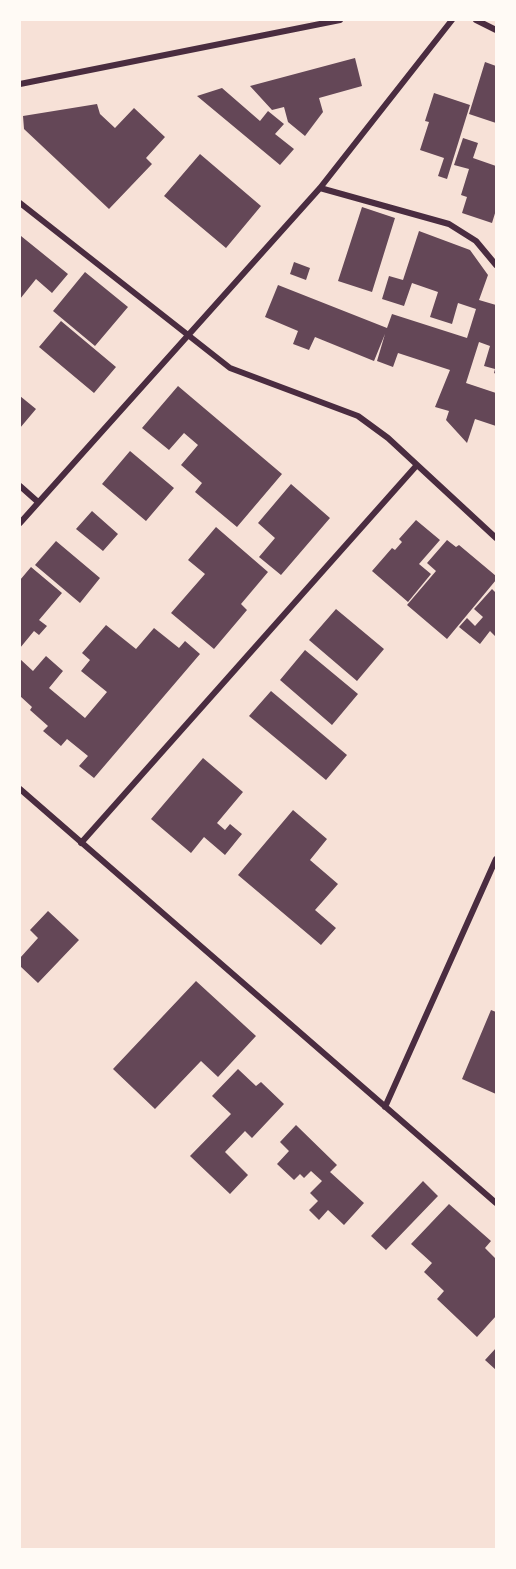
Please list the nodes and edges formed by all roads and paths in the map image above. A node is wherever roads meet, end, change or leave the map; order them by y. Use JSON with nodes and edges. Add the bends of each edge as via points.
{"nodes":[{"id":1,"x":340,"y":20,"type":"edge"},
{"id":2,"x":452,"y":20,"type":"edge"},
{"id":3,"x":476,"y":20,"type":"edge"},
{"id":4,"x":496,"y":30,"type":"edge"},
{"id":5,"x":20,"y":84,"type":"edge"},
{"id":6,"x":320,"y":188,"type":"junction"},
{"id":7,"x":20,"y":203,"type":"edge"},
{"id":8,"x":496,"y":266,"type":"edge"},
{"id":9,"x":188,"y":334,"type":"junction"},
{"id":10,"x":417,"y":465,"type":"junction"},
{"id":11,"x":20,"y":486,"type":"edge"},
{"id":12,"x":38,"y":502,"type":"junction"},
{"id":13,"x":20,"y":523,"type":"edge"},
{"id":14,"x":496,"y":538,"type":"edge"},
{"id":15,"x":20,"y":789,"type":"edge"},
{"id":16,"x":81,"y":843,"type":"junction"},
{"id":17,"x":496,"y":859,"type":"edge"},
{"id":18,"x":385,"y":1107,"type":"junction"},
{"id":19,"x":496,"y":1203,"type":"edge"}],
"edges":[{"from":1,"to":5,"type":"street"},
{"from":2,"to":6,"type":"street"},
{"from":3,"to":4,"type":"street"},
{"from":6,"to":8,"type":"street","via":[[449,224],[476,241]]},
{"from":6,"to":9,"type":"street"},
{"from":7,"to":9,"type":"street"},
{"from":9,"to":10,"type":"street","via":[[230,368],[358,416]]},
{"from":9,"to":12,"type":"street"},
{"from":10,"to":14,"type":"street"},
{"from":10,"to":16,"type":"street"},
{"from":11,"to":12,"type":"street"},
{"from":12,"to":13,"type":"street"},
{"from":15,"to":16,"type":"street"},
{"from":16,"to":18,"type":"street"},
{"from":17,"to":18,"type":"street"},
{"from":18,"to":19,"type":"street"}]}
